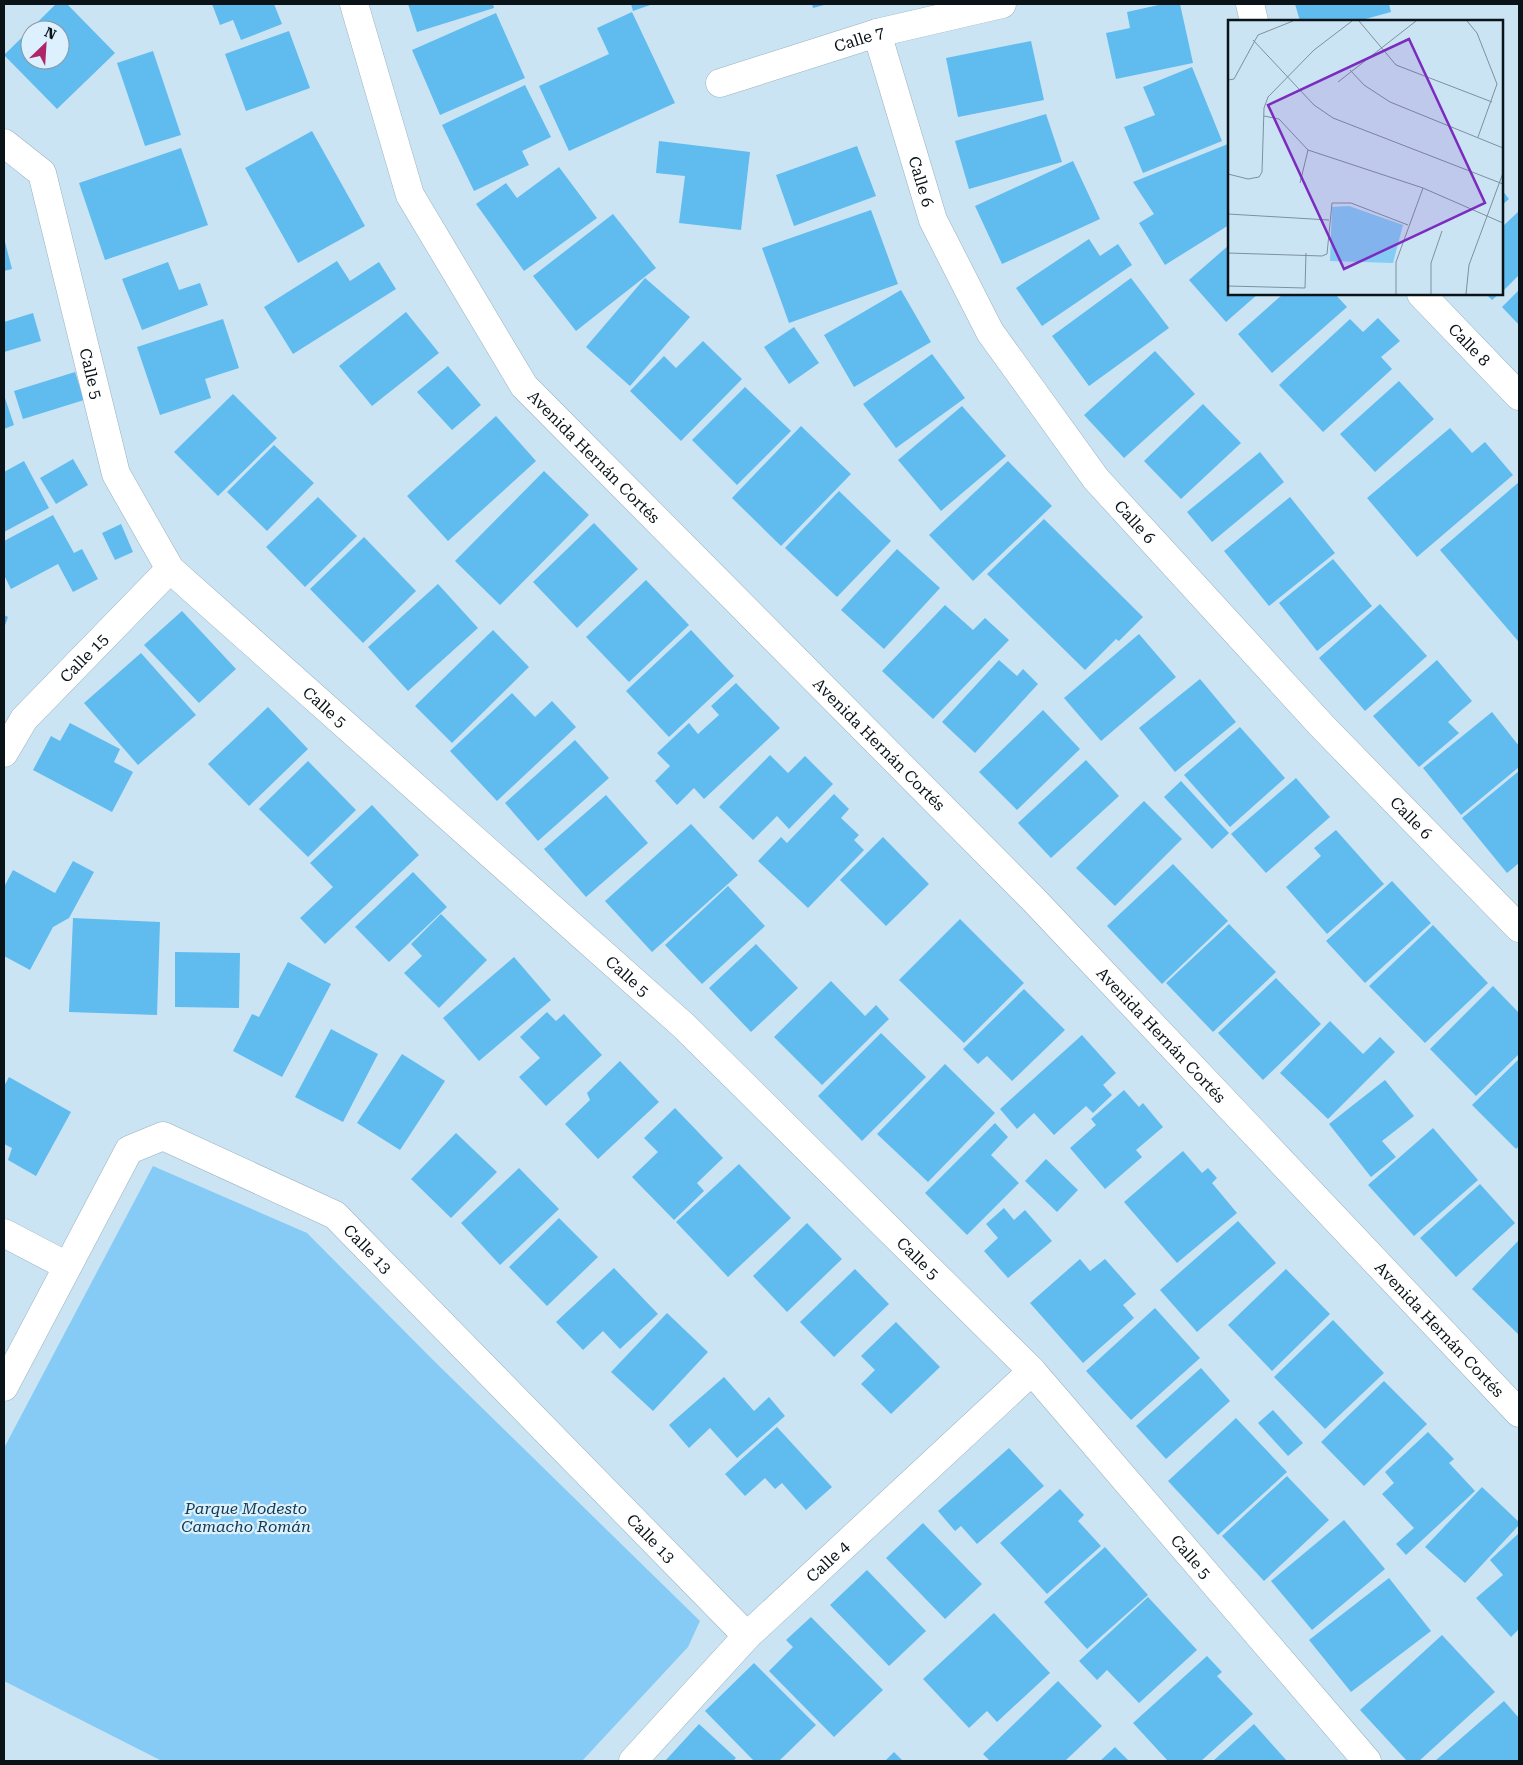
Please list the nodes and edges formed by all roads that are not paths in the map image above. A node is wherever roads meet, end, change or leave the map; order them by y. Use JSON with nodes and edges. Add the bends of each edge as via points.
{"nodes":[{"id":1,"x":354,"y":4,"type":"edge"},
{"id":2,"x":1002,"y":4,"type":"edge"},
{"id":3,"x":1250,"y":4,"type":"edge"},
{"id":4,"x":1254,"y":20,"type":"edge"},
{"id":5,"x":877,"y":33,"type":"junction"},
{"id":6,"x":720,"y":83,"type":"dead end"},
{"id":7,"x":4,"y":143,"type":"edge"},
{"id":8,"x":1422,"y":295,"type":"edge"},
{"id":9,"x":1519,"y":396,"type":"edge"},
{"id":10,"x":170,"y":569,"type":"junction"},
{"id":11,"x":4,"y":753,"type":"edge"},
{"id":12,"x":1519,"y":928,"type":"edge"},
{"id":13,"x":4,"y":1233,"type":"edge"},
{"id":14,"x":67,"y":1266,"type":"junction"},
{"id":15,"x":1032,"y":1371,"type":"junction"},
{"id":16,"x":4,"y":1387,"type":"edge"},
{"id":17,"x":1519,"y":1413,"type":"edge"},
{"id":18,"x":747,"y":1636,"type":"junction"},
{"id":19,"x":633,"y":1761,"type":"edge"},
{"id":20,"x":1367,"y":1761,"type":"edge"}],
"edges":[{"from":1,"to":17,"type":"street","name":"Avenida Hernán Cortés","via":[[410,195],[524,386],[1034,900]]},
{"from":2,"to":5,"type":"street","name":"Calle 7"},
{"from":3,"to":4,"type":"street"},
{"from":5,"to":6,"type":"street","name":"Calle 7"},
{"from":5,"to":12,"type":"street","name":"Calle 6","via":[[933,220],[990,332],[1096,479],[1322,726]]},
{"from":7,"to":10,"type":"street","name":"Calle 5","via":[[42,173],[116,474]]},
{"from":8,"to":9,"type":"street","name":"Calle 8"},
{"from":10,"to":11,"type":"street","name":"Calle 15","via":[[24,719]]},
{"from":10,"to":15,"type":"street","name":"Calle 5","via":[[684,1026]]},
{"from":13,"to":14,"type":"street"},
{"from":14,"to":16,"type":"street","name":"Calle 13"},
{"from":14,"to":18,"type":"street","name":"Calle 13","via":[[129,1150],[163,1136],[335,1215]]},
{"from":15,"to":18,"type":"street","name":"Calle 4"},
{"from":15,"to":20,"type":"street","name":"Calle 5"},
{"from":18,"to":19,"type":"street","name":"Calle 4"}]}
